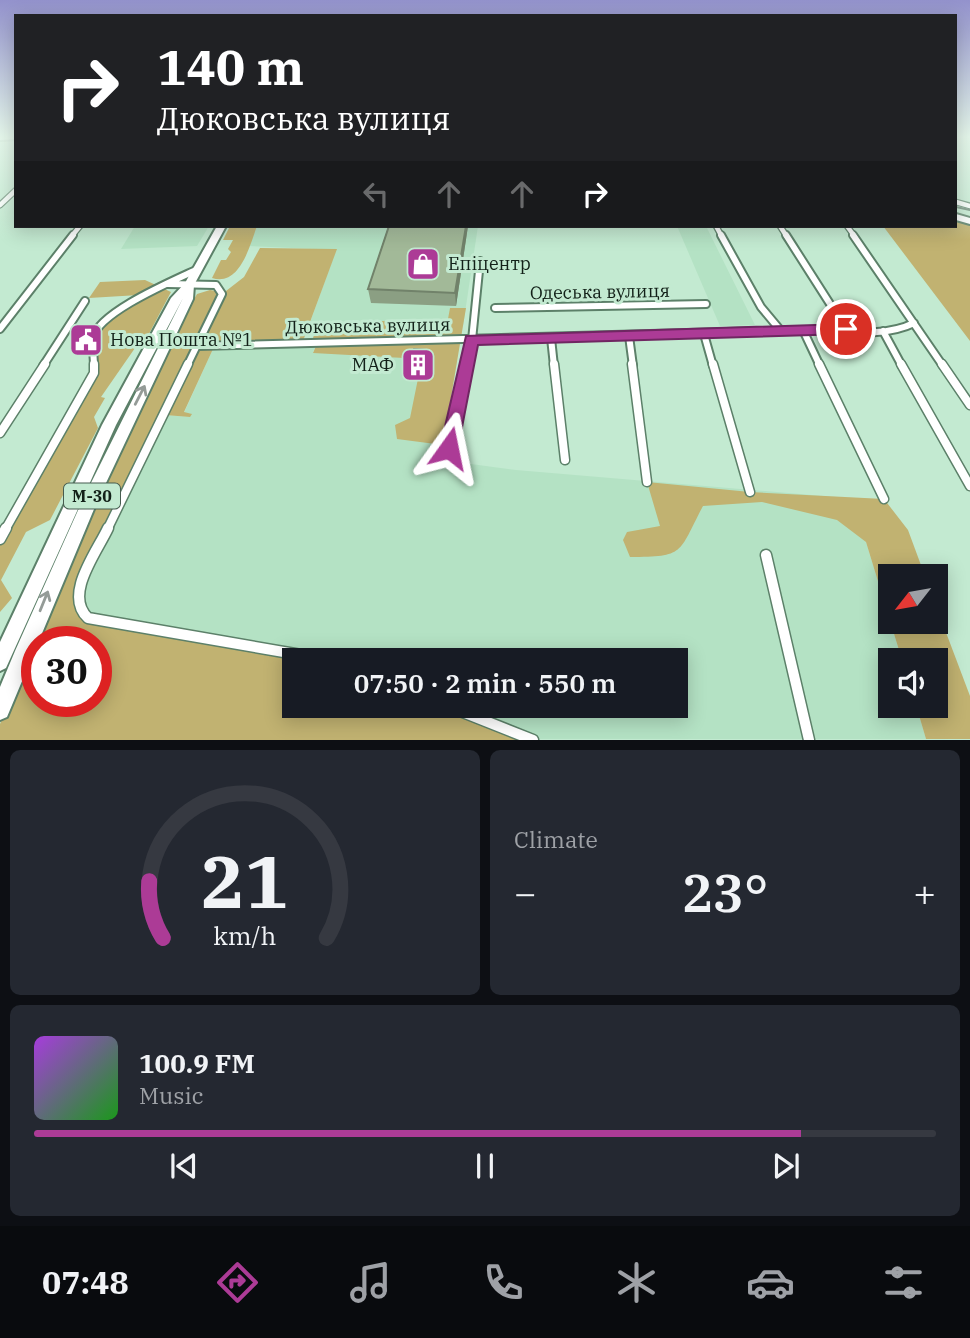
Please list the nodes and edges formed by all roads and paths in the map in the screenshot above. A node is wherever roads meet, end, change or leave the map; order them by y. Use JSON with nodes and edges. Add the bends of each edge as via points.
{"nodes":[{"id":1,"x":14,"y":192,"type":"edge"},
{"id":2,"x":0,"y":205,"type":"edge"},
{"id":3,"x":78,"y":228,"type":"edge"},
{"id":4,"x":220,"y":228,"type":"edge"},
{"id":5,"x":717,"y":228,"type":"edge"},
{"id":6,"x":781,"y":228,"type":"edge"},
{"id":7,"x":848,"y":228,"type":"edge"},
{"id":8,"x":480,"y":261,"type":"dead end"},
{"id":9,"x":198,"y":268,"type":"junction"},
{"id":10,"x":168,"y":284,"type":"junction"},
{"id":11,"x":189,"y":285,"type":"junction"},
{"id":12,"x":85,"y":301,"type":"dead end"},
{"id":13,"x":706,"y":304,"type":"dead end"},
{"id":14,"x":495,"y":307,"type":"dead end"},
{"id":15,"x":915,"y":323,"type":"junction"},
{"id":16,"x":0,"y":329,"type":"edge"},
{"id":17,"x":846,"y":329,"type":"junction"},
{"id":18,"x":803,"y":330,"type":"junction"},
{"id":19,"x":781,"y":331,"type":"junction"},
{"id":20,"x":883,"y":331,"type":"junction"},
{"id":21,"x":704,"y":334,"type":"junction"},
{"id":22,"x":629,"y":336,"type":"junction"},
{"id":23,"x":551,"y":338,"type":"junction"},
{"id":24,"x":471,"y":340,"type":"junction"},
{"id":25,"x":198,"y":346,"type":"junction"},
{"id":26,"x":970,"y":405,"type":"edge"},
{"id":27,"x":0,"y":433,"type":"edge"},
{"id":28,"x":449,"y":448,"type":"dead end"},
{"id":29,"x":565,"y":460,"type":"dead end"},
{"id":30,"x":648,"y":482,"type":"dead end"},
{"id":31,"x":970,"y":486,"type":"edge"},
{"id":32,"x":750,"y":492,"type":"dead end"},
{"id":33,"x":884,"y":499,"type":"dead end"},
{"id":34,"x":0,"y":539,"type":"edge"},
{"id":35,"x":766,"y":555,"type":"dead end"},
{"id":36,"x":282,"y":652,"type":"edge"},
{"id":37,"x":0,"y":662,"type":"edge"},
{"id":38,"x":0,"y":710,"type":"edge"},
{"id":39,"x":478,"y":718,"type":"edge"},
{"id":40,"x":533,"y":740,"type":"edge"},
{"id":41,"x":809,"y":740,"type":"edge"}],
"edges":[{"from":1,"to":2,"type":"street"},
{"from":3,"to":16,"type":"street"},
{"from":4,"to":9,"type":"highway","number":"М-30"},
{"from":5,"to":19,"type":"street","via":[[761,307]]},
{"from":6,"to":17,"type":"street"},
{"from":7,"to":15,"type":"street"},
{"from":8,"to":24,"type":"street"},
{"from":9,"to":10,"type":"street"},
{"from":9,"to":11,"type":"highway","number":"М-30"},
{"from":10,"to":11,"type":"street"},
{"from":10,"to":34,"type":"street","via":[[134,299],[97,328],[94,373]]},
{"from":11,"to":25,"type":"street","via":[[216,285],[222,290]]},
{"from":11,"to":37,"type":"highway","number":"М-30","via":[[176,298],[109,425]]},
{"from":38,"to":11,"type":"highway","number":"М-30","one_way":true,"via":[[68,547],[188,299]]},
{"from":12,"to":27,"type":"street"},
{"from":13,"to":14,"type":"street","name":"Одеська вулиця"},
{"from":15,"to":20,"type":"street","name":"Дюковська вулиця"},
{"from":15,"to":26,"type":"street"},
{"from":17,"to":18,"type":"street","name":"Дюковська вулиця"},
{"from":17,"to":20,"type":"street","name":"Дюковська вулиця"},
{"from":18,"to":19,"type":"street","name":"Дюковська вулиця"},
{"from":18,"to":33,"type":"street"},
{"from":19,"to":21,"type":"street","name":"Дюковська вулиця"},
{"from":20,"to":31,"type":"street"},
{"from":21,"to":22,"type":"street","name":"Дюковська вулиця"},
{"from":21,"to":32,"type":"street"},
{"from":22,"to":23,"type":"street","name":"Дюковська вулиця"},
{"from":22,"to":30,"type":"street"},
{"from":23,"to":24,"type":"street","name":"Дюковська вулиця"},
{"from":23,"to":29,"type":"street"},
{"from":24,"to":25,"type":"street","name":"Дюковська вулиця"},
{"from":24,"to":28,"type":"street"},
{"from":25,"to":36,"type":"street","via":[[82,582],[77,602],[88,618]]},
{"from":35,"to":41,"type":"street"},
{"from":39,"to":40,"type":"street"}]}
